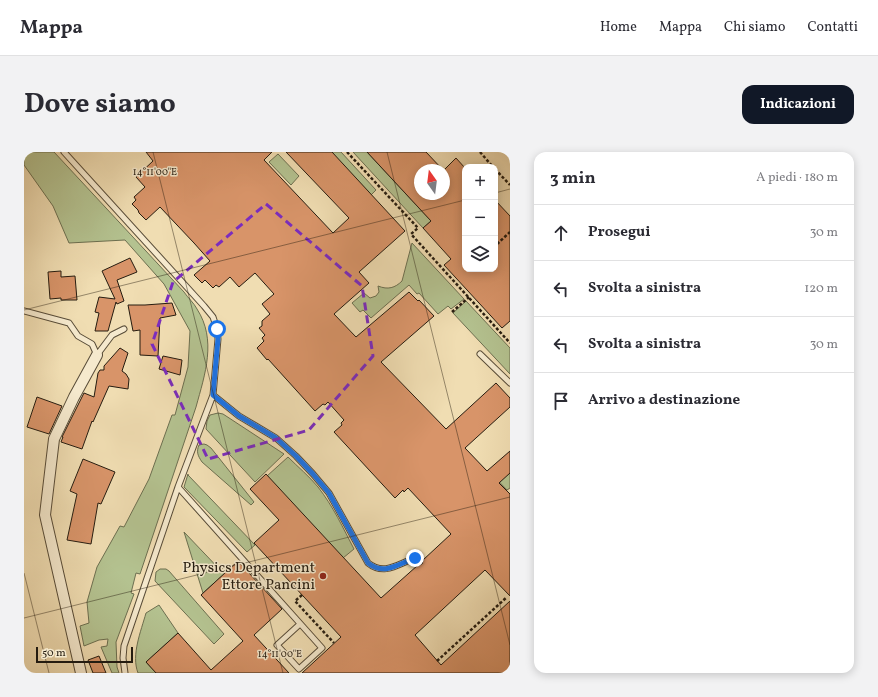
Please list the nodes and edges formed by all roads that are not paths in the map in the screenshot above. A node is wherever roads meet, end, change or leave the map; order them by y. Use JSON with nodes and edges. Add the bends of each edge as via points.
{"nodes":[{"id":1,"x":64,"y":152,"type":"edge"},
{"id":2,"x":24,"y":311,"type":"edge"},
{"id":3,"x":124,"y":329,"type":"dead end"},
{"id":4,"x":97,"y":354,"type":"junction"},
{"id":5,"x":480,"y":354,"type":"dead end"},
{"id":6,"x":510,"y":383,"type":"edge"},
{"id":7,"x":213,"y":395,"type":"junction"},
{"id":8,"x":178,"y":487,"type":"junction"},
{"id":9,"x":419,"y":561,"type":"dead end"},
{"id":10,"x":300,"y":624,"type":"junction"},
{"id":11,"x":81,"y":673,"type":"edge"},
{"id":12,"x":125,"y":673,"type":"edge"}],
"edges":[{"from":1,"to":7,"type":"lane","via":[[213,317],[218,339]]},
{"from":2,"to":4,"type":"lane","via":[[69,323],[78,336],[92,344]]},
{"from":3,"to":4,"type":"lane","via":[[112,335]]},
{"from":4,"to":11,"type":"street","via":[[54,439],[45,515]]},
{"from":5,"to":6,"type":"lane"},
{"from":7,"to":8,"type":"lane"},
{"from":7,"to":9,"type":"lane","via":[[239,416],[276,438],[313,474],[329,493],[368,563],[378,569],[384,569],[415,558]]},
{"from":8,"to":10,"type":"lane"},
{"from":8,"to":12,"type":"lane","via":[[124,646]]},
{"from":10,"to":10,"type":"lane","via":[[322,648],[299,670],[277,645]]}]}
